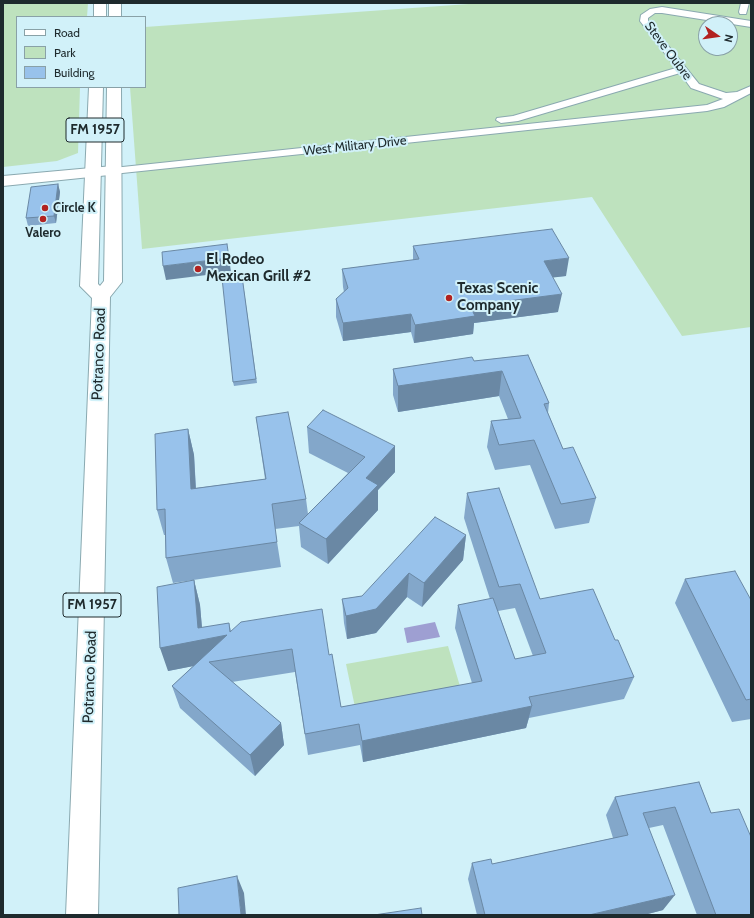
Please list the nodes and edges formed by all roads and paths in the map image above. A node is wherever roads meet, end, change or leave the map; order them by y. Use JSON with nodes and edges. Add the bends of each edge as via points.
{"nodes":[{"id":1,"x":100,"y":3,"type":"edge"},
{"id":2,"x":115,"y":3,"type":"edge"},
{"id":3,"x":744,"y":7,"type":"edge"},
{"id":4,"x":100,"y":16,"type":"edge"},
{"id":5,"x":115,"y":16,"type":"edge"},
{"id":6,"x":700,"y":16,"type":"edge"},
{"id":7,"x":732,"y":16,"type":"edge"},
{"id":8,"x":738,"y":21,"type":"edge"},
{"id":9,"x":751,"y":23,"type":"edge"},
{"id":10,"x":682,"y":69,"type":"junction"},
{"id":11,"x":695,"y":86,"type":"junction"},
{"id":12,"x":96,"y":88,"type":"edge"},
{"id":13,"x":114,"y":88,"type":"edge"},
{"id":14,"x":751,"y":89,"type":"edge"},
{"id":15,"x":735,"y":96,"type":"junction"},
{"id":16,"x":552,"y":108,"type":"junction"},
{"id":17,"x":707,"y":108,"type":"junction"},
{"id":18,"x":561,"y":123,"type":"junction"},
{"id":19,"x":422,"y":134,"type":"junction"},
{"id":20,"x":113,"y":166,"type":"junction"},
{"id":21,"x":93,"y":168,"type":"junction"},
{"id":22,"x":3,"y":170,"type":"edge"},
{"id":23,"x":3,"y":181,"type":"edge"},
{"id":24,"x":101,"y":296,"type":"junction"},
{"id":25,"x":82,"y":915,"type":"edge"}],
"edges":[{"from":1,"to":4,"type":"main road"},
{"from":2,"to":5,"type":"main road"},
{"from":3,"to":7,"type":"street"},
{"from":3,"to":9,"type":"street"},
{"from":6,"to":10,"type":"street","name":"Steve Oubre","via":[[662,10],[653,11],[644,18]]},
{"from":8,"to":9,"type":"street","name":"Steve Oubre"},
{"from":10,"to":11,"type":"street","name":"Steve Oubre"},
{"from":10,"to":16,"type":"street","name":"West Military Drive"},
{"from":11,"to":15,"type":"street","name":"Steve Oubre","via":[[712,93]]},
{"from":11,"to":17,"type":"street"},
{"from":12,"to":21,"type":"main road","name":"Potranco Road","number":"FM 1957"},
{"from":13,"to":20,"type":"main road","name":"Potranco Road","number":"FM 1957"},
{"from":14,"to":15,"type":"street"},
{"from":15,"to":17,"type":"street","name":"West Military Drive","via":[[720,105]]},
{"from":16,"to":18,"type":"street"},
{"from":16,"to":19,"type":"street","name":"West Military Drive","via":[[514,119]]},
{"from":17,"to":18,"type":"street","name":"West Military Drive"},
{"from":18,"to":19,"type":"street","name":"West Military Drive"},
{"from":19,"to":20,"type":"street","name":"West Military Drive"},
{"from":20,"to":21,"type":"main road","name":"West Military Drive"},
{"from":20,"to":24,"type":"main road","name":"Potranco Road","number":"FM 1957","via":[[113,282]]},
{"from":21,"to":22,"type":"main road","name":"West Military Drive"},
{"from":21,"to":23,"type":"main road","name":"West Military Drive"},
{"from":21,"to":24,"type":"main road","name":"Potranco Road","number":"FM 1957","via":[[89,286]]},
{"from":24,"to":25,"type":"main road","name":"Potranco Road","number":"FM 1957"}]}
